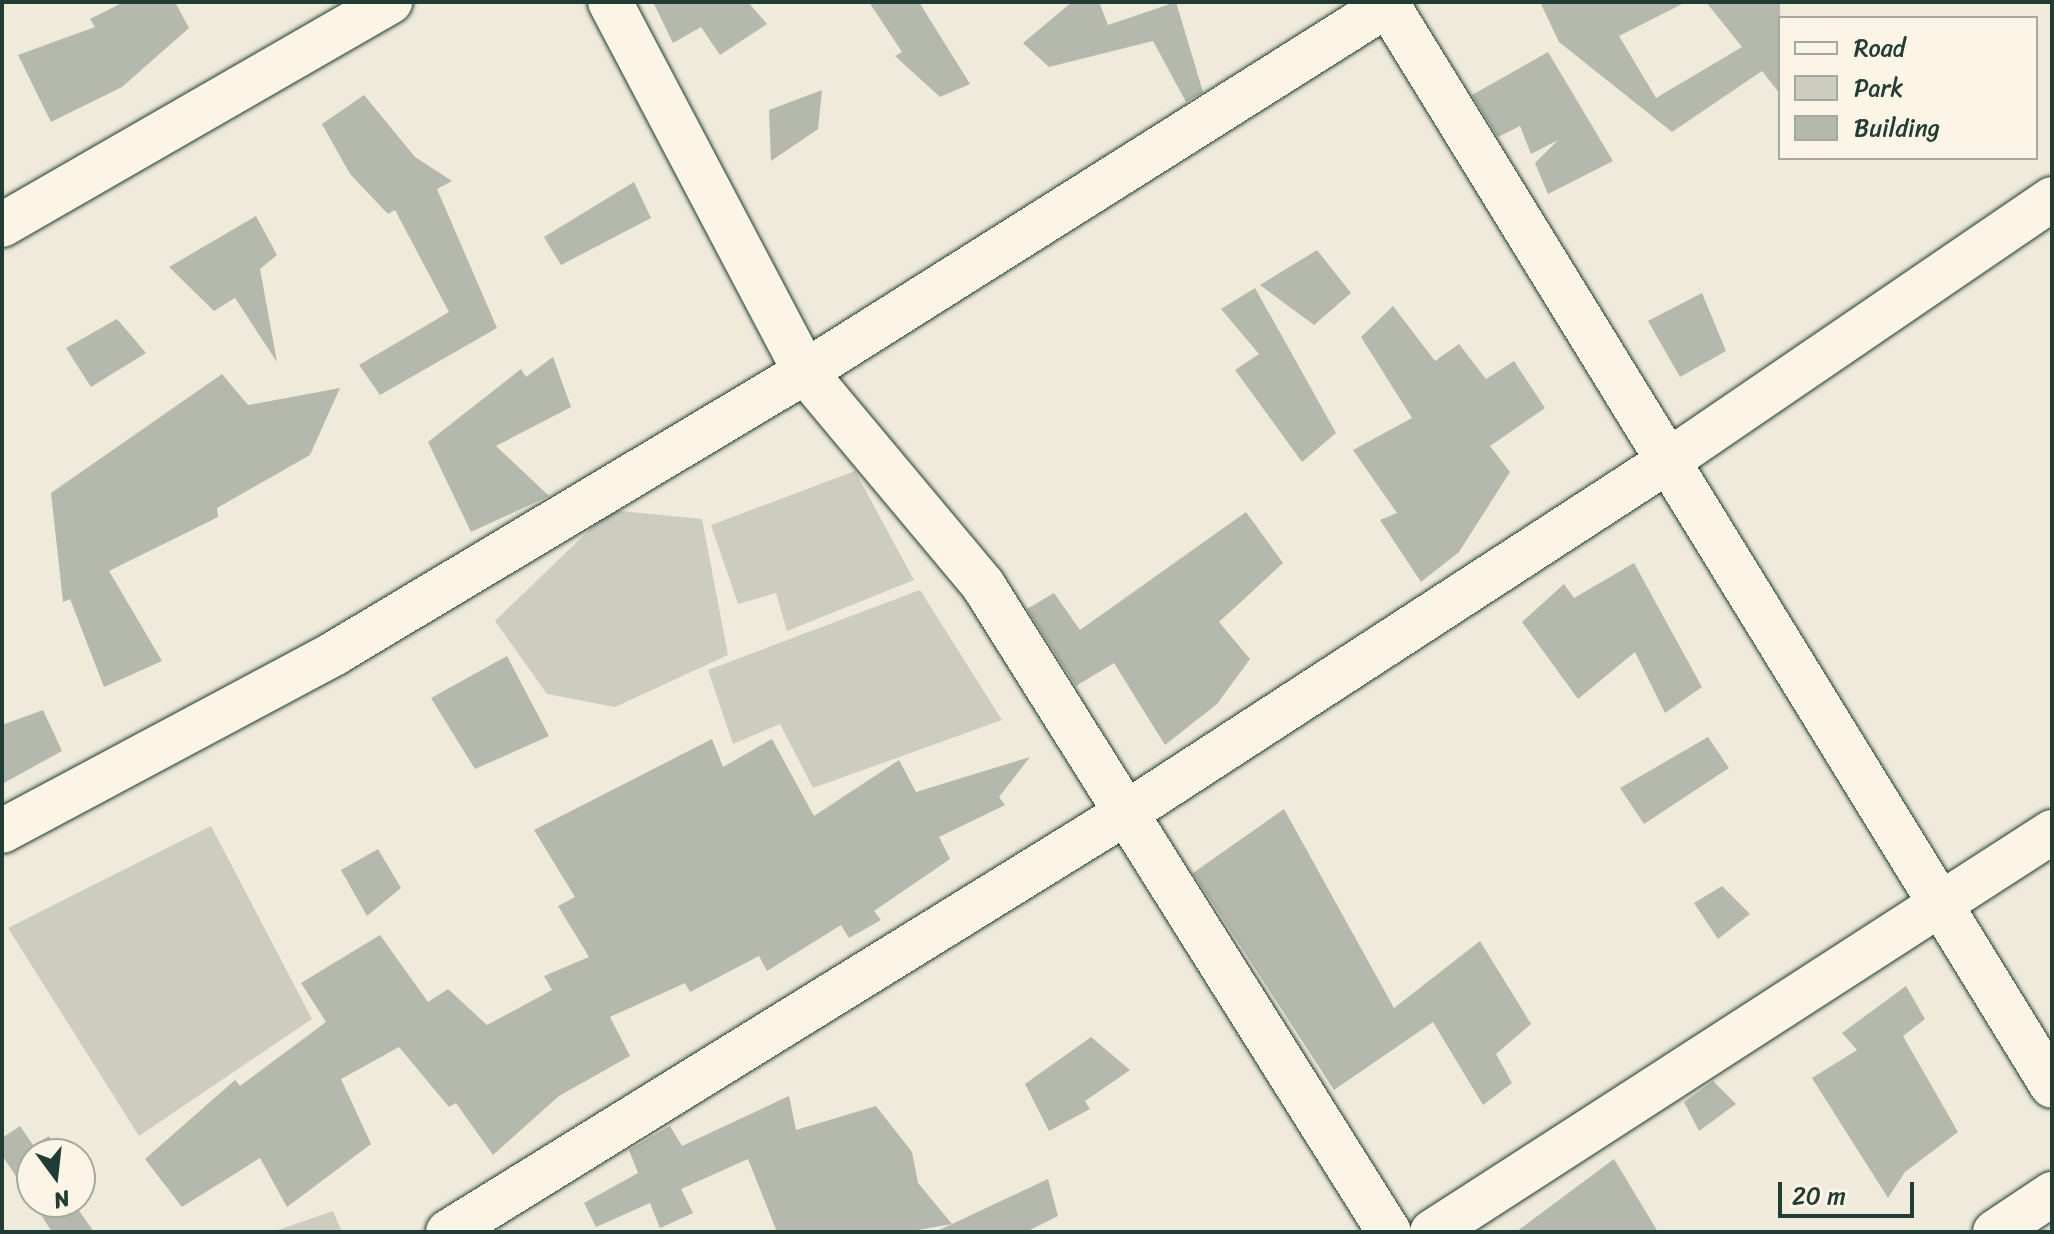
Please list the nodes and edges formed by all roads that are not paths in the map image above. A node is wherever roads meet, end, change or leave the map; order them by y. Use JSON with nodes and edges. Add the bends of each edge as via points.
{"nodes":[{"id":1,"x":390,"y":2,"type":"edge"},
{"id":2,"x":610,"y":2,"type":"edge"},
{"id":3,"x":1389,"y":3,"type":"edge"},
{"id":4,"x":2052,"y":199,"type":"edge"},
{"id":5,"x":2,"y":225,"type":"edge"},
{"id":6,"x":805,"y":372,"type":"junction"},
{"id":7,"x":1668,"y":461,"type":"junction"},
{"id":8,"x":1126,"y":813,"type":"junction"},
{"id":9,"x":2,"y":831,"type":"edge"},
{"id":10,"x":2052,"y":832,"type":"edge"},
{"id":11,"x":1939,"y":905,"type":"junction"},
{"id":12,"x":2052,"y":1086,"type":"edge"},
{"id":13,"x":2052,"y":1194,"type":"edge"},
{"id":14,"x":448,"y":1232,"type":"edge"},
{"id":15,"x":1389,"y":1232,"type":"edge"},
{"id":16,"x":1432,"y":1232,"type":"edge"},
{"id":17,"x":1995,"y":1232,"type":"edge"}],
"edges":[{"from":1,"to":5,"type":"street"},
{"from":2,"to":6,"type":"street"},
{"from":3,"to":6,"type":"street"},
{"from":3,"to":7,"type":"street"},
{"from":4,"to":7,"type":"street"},
{"from":6,"to":8,"type":"street","via":[[983,585]]},
{"from":6,"to":9,"type":"street","via":[[335,653]]},
{"from":7,"to":8,"type":"street"},
{"from":7,"to":11,"type":"street"},
{"from":8,"to":14,"type":"street"},
{"from":8,"to":15,"type":"street"},
{"from":10,"to":11,"type":"street"},
{"from":11,"to":12,"type":"street"},
{"from":11,"to":16,"type":"street"},
{"from":13,"to":17,"type":"street"}]}
